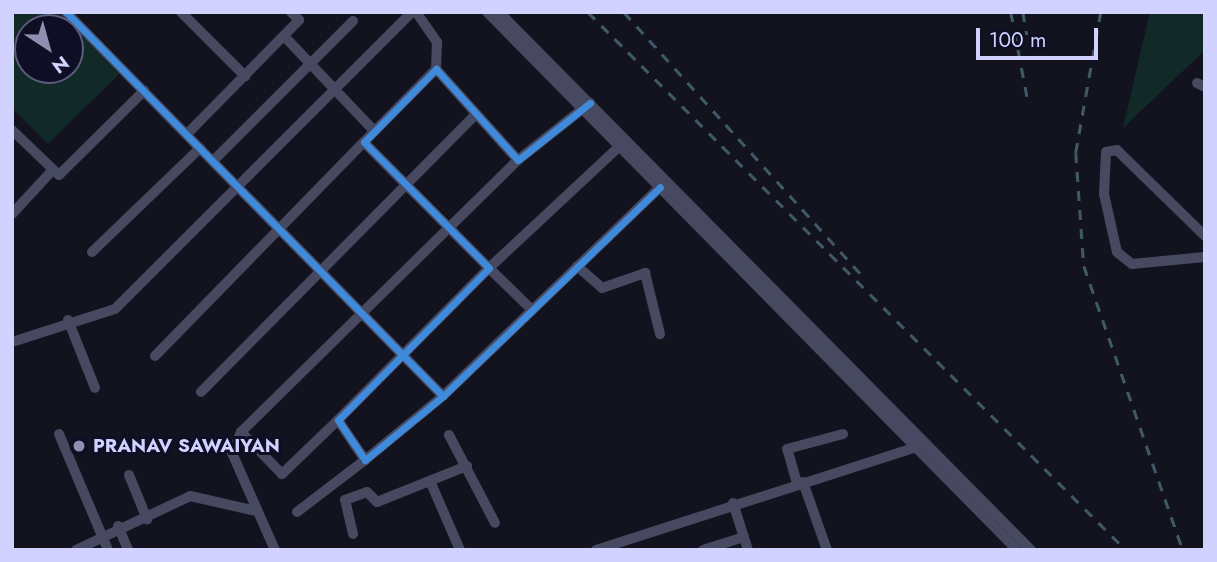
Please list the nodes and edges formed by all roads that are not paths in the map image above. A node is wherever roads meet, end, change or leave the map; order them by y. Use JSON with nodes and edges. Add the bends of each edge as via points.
{"nodes":[{"id":1,"x":66,"y":12,"type":"edge"},
{"id":2,"x":181,"y":12,"type":"edge"},
{"id":3,"x":414,"y":12,"type":"edge"},
{"id":4,"x":488,"y":12,"type":"edge"},
{"id":5,"x":499,"y":12,"type":"edge"},
{"id":6,"x":299,"y":15,"type":"edge"},
{"id":7,"x":353,"y":21,"type":"dead end"},
{"id":8,"x":284,"y":36,"type":"junction"},
{"id":9,"x":311,"y":63,"type":"junction"},
{"id":10,"x":436,"y":69,"type":"junction"},
{"id":11,"x":245,"y":76,"type":"junction"},
{"id":12,"x":335,"y":87,"type":"junction"},
{"id":13,"x":144,"y":91,"type":"junction"},
{"id":14,"x":587,"y":106,"type":"junction"},
{"id":15,"x":475,"y":115,"type":"junction"},
{"id":16,"x":12,"y":130,"type":"edge"},
{"id":17,"x":374,"y":131,"type":"junction"},
{"id":18,"x":187,"y":134,"type":"junction"},
{"id":19,"x":365,"y":142,"type":"junction"},
{"id":20,"x":620,"y":146,"type":"junction"},
{"id":21,"x":200,"y":148,"type":"junction"},
{"id":22,"x":518,"y":160,"type":"junction"},
{"id":23,"x":213,"y":161,"type":"junction"},
{"id":24,"x":50,"y":173,"type":"junction"},
{"id":25,"x":405,"y":183,"type":"junction"},
{"id":26,"x":237,"y":185,"type":"junction"},
{"id":27,"x":660,"y":187,"type":"junction"},
{"id":28,"x":12,"y":214,"type":"edge"},
{"id":29,"x":280,"y":226,"type":"junction"},
{"id":30,"x":446,"y":226,"type":"junction"},
{"id":31,"x":1205,"y":236,"type":"edge"},
{"id":32,"x":92,"y":252,"type":"dead end"},
{"id":33,"x":1205,"y":257,"type":"edge"},
{"id":34,"x":577,"y":266,"type":"junction"},
{"id":35,"x":321,"y":268,"type":"junction"},
{"id":36,"x":489,"y":268,"type":"junction"},
{"id":37,"x":531,"y":310,"type":"junction"},
{"id":38,"x":362,"y":311,"type":"junction"},
{"id":39,"x":68,"y":320,"type":"junction"},
{"id":40,"x":660,"y":334,"type":"dead end"},
{"id":41,"x":12,"y":342,"type":"edge"},
{"id":42,"x":405,"y":354,"type":"junction"},
{"id":43,"x":155,"y":356,"type":"dead end"},
{"id":44,"x":95,"y":388,"type":"dead end"},
{"id":45,"x":201,"y":392,"type":"dead end"},
{"id":46,"x":443,"y":396,"type":"junction"},
{"id":47,"x":338,"y":420,"type":"junction"},
{"id":48,"x":241,"y":432,"type":"junction"},
{"id":49,"x":843,"y":433,"type":"dead end"},
{"id":50,"x":58,"y":434,"type":"dead end"},
{"id":51,"x":449,"y":435,"type":"dead end"},
{"id":52,"x":917,"y":446,"type":"junction"},
{"id":53,"x":365,"y":460,"type":"junction"},
{"id":54,"x":467,"y":466,"type":"junction"},
{"id":55,"x":349,"y":472,"type":"junction"},
{"id":56,"x":130,"y":475,"type":"dead end"},
{"id":57,"x":430,"y":481,"type":"junction"},
{"id":58,"x":800,"y":483,"type":"junction"},
{"id":59,"x":359,"y":494,"type":"junction"},
{"id":60,"x":733,"y":503,"type":"junction"},
{"id":61,"x":256,"y":511,"type":"junction"},
{"id":62,"x":297,"y":512,"type":"dead end"},
{"id":63,"x":147,"y":519,"type":"junction"},
{"id":64,"x":495,"y":523,"type":"dead end"},
{"id":65,"x":118,"y":526,"type":"junction"},
{"id":66,"x":102,"y":534,"type":"junction"},
{"id":67,"x":353,"y":534,"type":"dead end"},
{"id":68,"x":744,"y":537,"type":"junction"},
{"id":69,"x":611,"y":546,"type":"edge"},
{"id":70,"x":76,"y":550,"type":"edge"},
{"id":71,"x":108,"y":550,"type":"edge"},
{"id":72,"x":128,"y":550,"type":"edge"},
{"id":73,"x":275,"y":550,"type":"edge"},
{"id":74,"x":460,"y":550,"type":"edge"},
{"id":75,"x":596,"y":550,"type":"edge"},
{"id":76,"x":703,"y":550,"type":"edge"},
{"id":77,"x":748,"y":550,"type":"edge"},
{"id":78,"x":827,"y":550,"type":"edge"},
{"id":79,"x":1017,"y":550,"type":"edge"},
{"id":80,"x":1031,"y":550,"type":"edge"}],
"edges":[{"from":1,"to":13,"type":"street"},
{"from":2,"to":11,"type":"street"},
{"from":3,"to":10,"type":"street","via":[[437,42]]},
{"from":3,"to":12,"type":"street"},
{"from":4,"to":14,"type":"street"},
{"from":5,"to":14,"type":"street"},
{"from":6,"to":8,"type":"street"},
{"from":7,"to":9,"type":"street"},
{"from":8,"to":9,"type":"street"},
{"from":8,"to":11,"type":"street"},
{"from":9,"to":12,"type":"street"},
{"from":9,"to":23,"type":"street"},
{"from":10,"to":15,"type":"street"},
{"from":10,"to":17,"type":"street"},
{"from":11,"to":18,"type":"street"},
{"from":12,"to":17,"type":"street"},
{"from":12,"to":26,"type":"street"},
{"from":13,"to":18,"type":"street"},
{"from":13,"to":24,"type":"street","via":[[59,175]]},
{"from":14,"to":20,"type":"street"},
{"from":14,"to":22,"type":"street"},
{"from":14,"to":52,"type":"street"},
{"from":15,"to":22,"type":"street"},
{"from":15,"to":25,"type":"street"},
{"from":16,"to":24,"type":"street"},
{"from":17,"to":19,"type":"street"},
{"from":18,"to":21,"type":"street"},
{"from":19,"to":25,"type":"street"},
{"from":19,"to":29,"type":"street"},
{"from":20,"to":27,"type":"street"},
{"from":20,"to":36,"type":"street"},
{"from":21,"to":23,"type":"street"},
{"from":21,"to":32,"type":"street"},
{"from":22,"to":30,"type":"street"},
{"from":23,"to":26,"type":"street"},
{"from":24,"to":28,"type":"street"},
{"from":25,"to":30,"type":"street"},
{"from":25,"to":35,"type":"street"},
{"from":26,"to":29,"type":"street"},
{"from":26,"to":39,"type":"street","via":[[115,309]]},
{"from":27,"to":34,"type":"street"},
{"from":27,"to":52,"type":"street"},
{"from":29,"to":35,"type":"street"},
{"from":29,"to":43,"type":"street"},
{"from":30,"to":36,"type":"street"},
{"from":30,"to":38,"type":"street"},
{"from":31,"to":33,"type":"street","via":[[1117,150],[1106,152],[1104,194],[1117,251],[1132,264]]},
{"from":34,"to":37,"type":"street"},
{"from":34,"to":40,"type":"street","via":[[602,288],[645,273]]},
{"from":35,"to":38,"type":"street"},
{"from":35,"to":45,"type":"street"},
{"from":36,"to":37,"type":"street"},
{"from":36,"to":42,"type":"street"},
{"from":37,"to":46,"type":"street"},
{"from":38,"to":42,"type":"street"},
{"from":38,"to":48,"type":"street"},
{"from":39,"to":41,"type":"street"},
{"from":39,"to":44,"type":"street"},
{"from":42,"to":46,"type":"street"},
{"from":42,"to":47,"type":"street"},
{"from":46,"to":53,"type":"street"},
{"from":47,"to":48,"type":"street","via":[[282,474]]},
{"from":47,"to":53,"type":"street"},
{"from":48,"to":61,"type":"street","via":[[232,453]]},
{"from":49,"to":58,"type":"street","via":[[787,449]]},
{"from":50,"to":66,"type":"street"},
{"from":51,"to":54,"type":"street"},
{"from":52,"to":58,"type":"street"},
{"from":52,"to":79,"type":"street"},
{"from":52,"to":80,"type":"street"},
{"from":53,"to":55,"type":"street"},
{"from":54,"to":57,"type":"street"},
{"from":54,"to":64,"type":"street"},
{"from":55,"to":59,"type":"street"},
{"from":55,"to":62,"type":"street"},
{"from":56,"to":63,"type":"street"},
{"from":57,"to":59,"type":"street","via":[[377,502]]},
{"from":57,"to":74,"type":"street"},
{"from":58,"to":60,"type":"street"},
{"from":58,"to":78,"type":"street"},
{"from":59,"to":67,"type":"street","via":[[342,504]]},
{"from":60,"to":68,"type":"street"},
{"from":60,"to":69,"type":"street"},
{"from":61,"to":63,"type":"street","via":[[197,495]]},
{"from":61,"to":73,"type":"street"},
{"from":63,"to":65,"type":"street"},
{"from":65,"to":66,"type":"street"},
{"from":65,"to":72,"type":"street"},
{"from":66,"to":70,"type":"street"},
{"from":66,"to":71,"type":"street"},
{"from":68,"to":76,"type":"street"},
{"from":68,"to":77,"type":"street"},
{"from":69,"to":75,"type":"street"}]}
